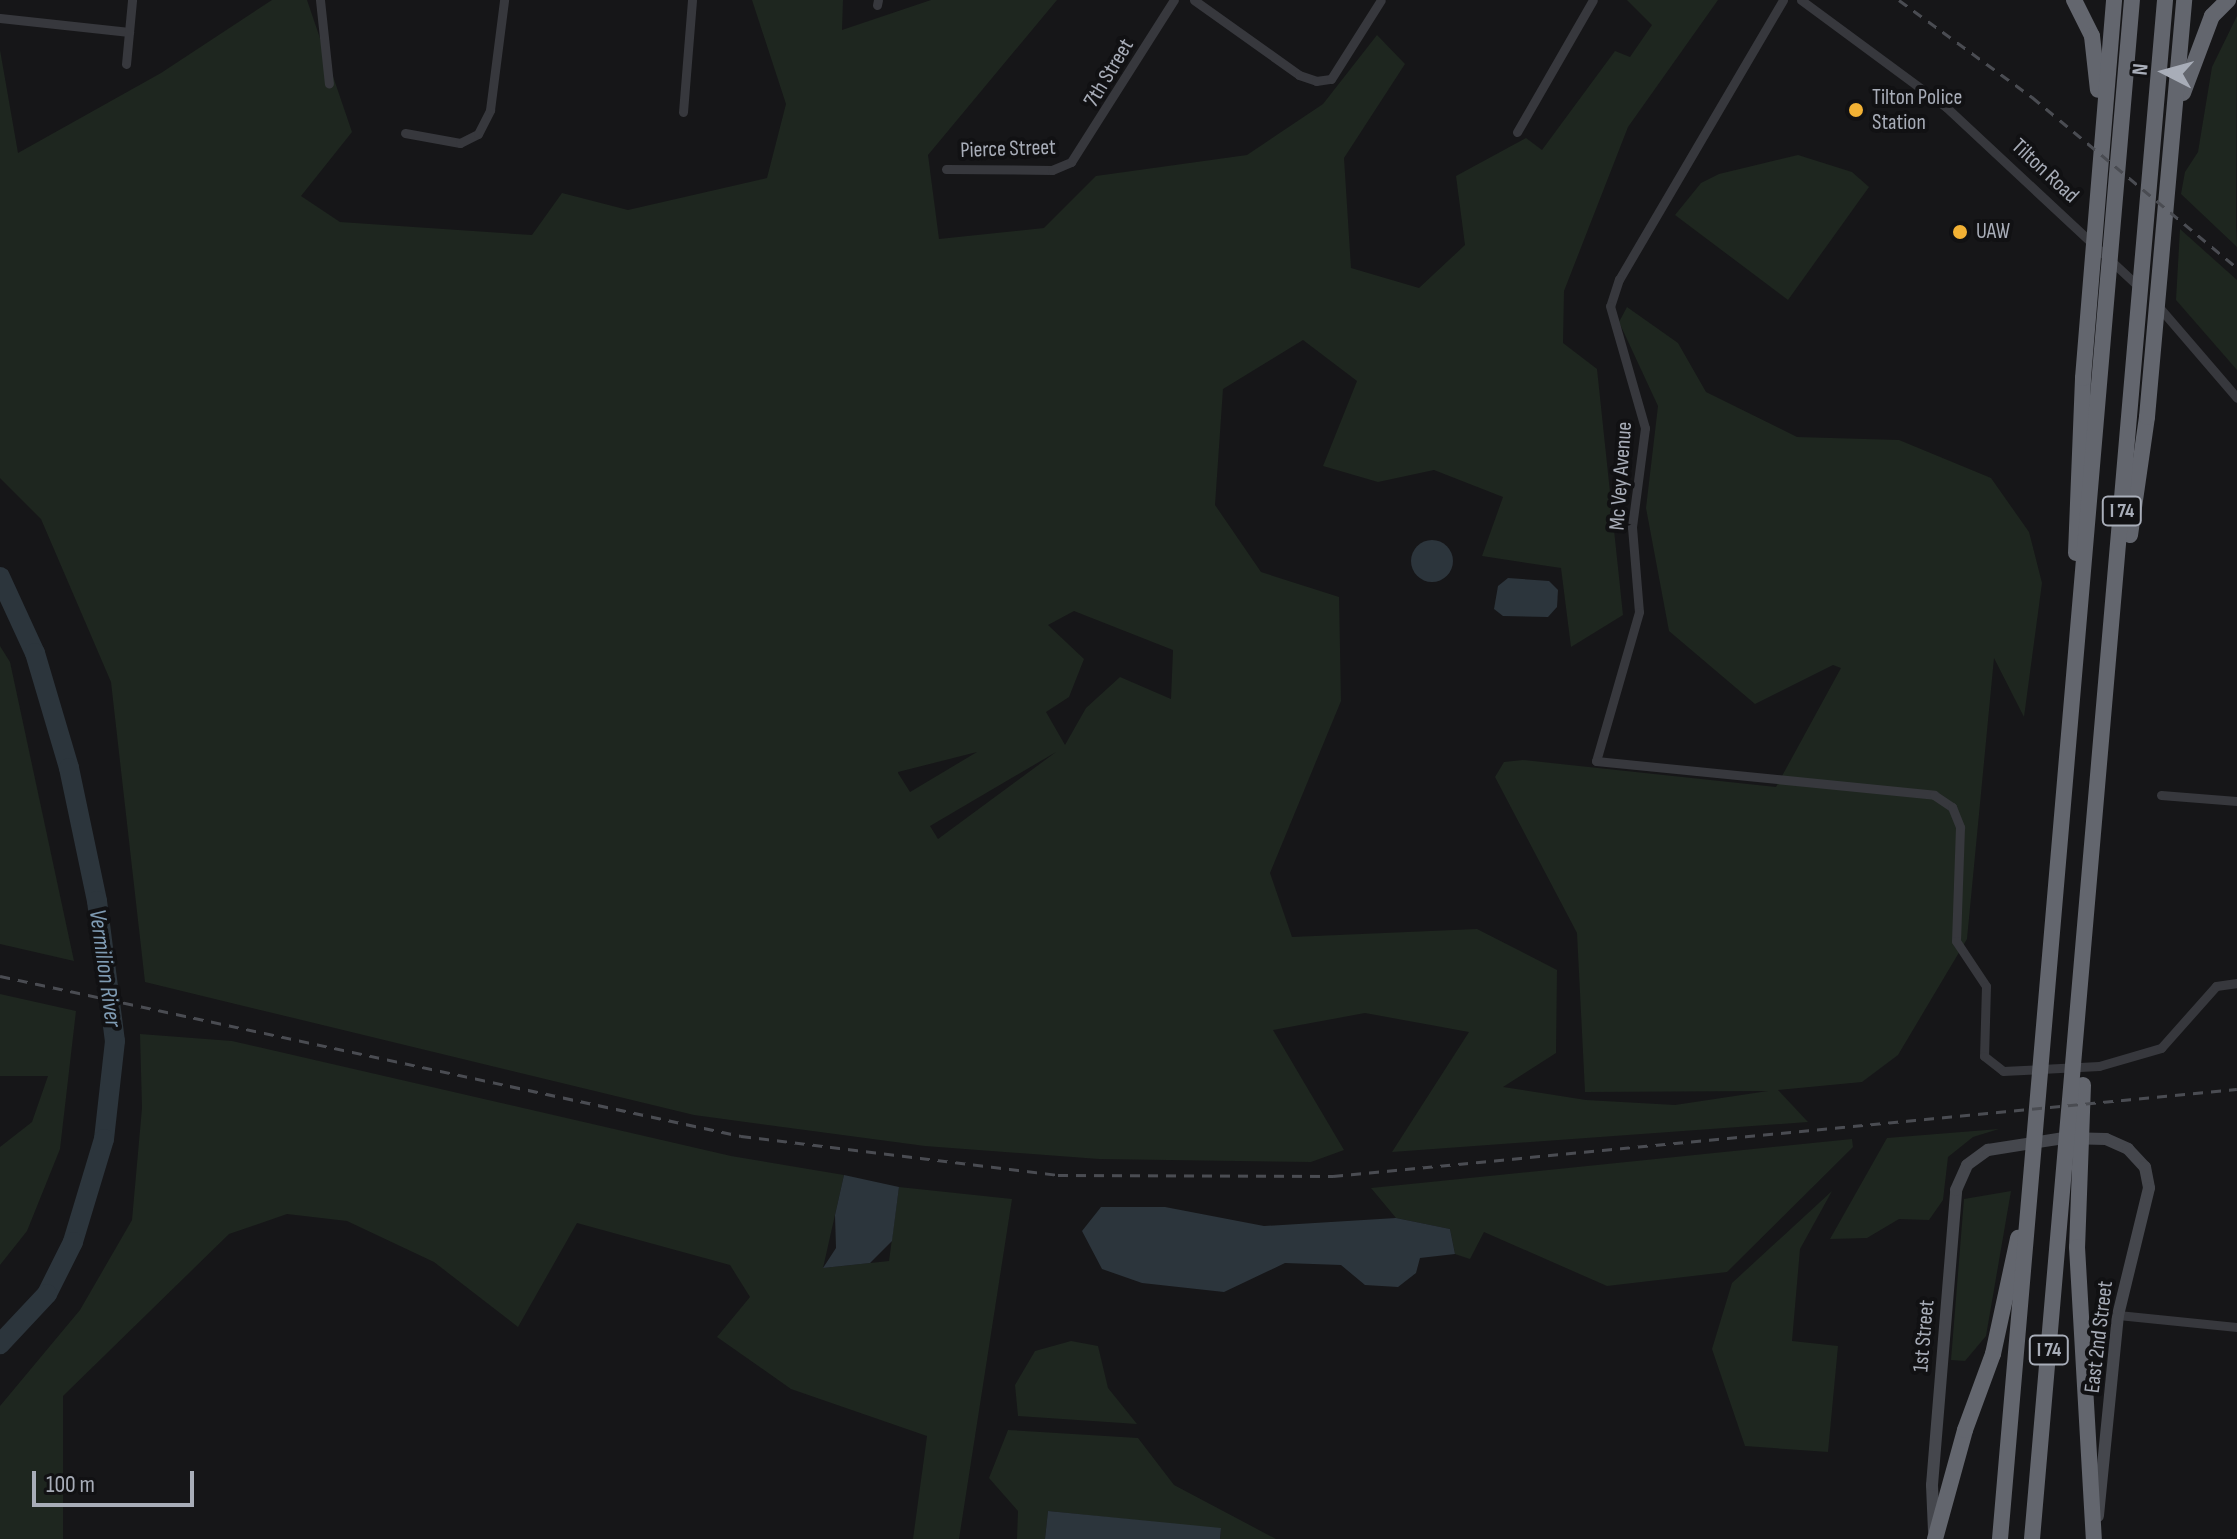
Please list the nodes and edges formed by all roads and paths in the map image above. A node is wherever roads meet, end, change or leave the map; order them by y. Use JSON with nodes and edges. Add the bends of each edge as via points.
{"nodes":[{"id":1,"x":132,"y":0,"type":"edge"},
{"id":2,"x":320,"y":0,"type":"edge"},
{"id":3,"x":504,"y":0,"type":"edge"},
{"id":4,"x":692,"y":0,"type":"edge"},
{"id":5,"x":1174,"y":0,"type":"edge"},
{"id":6,"x":1194,"y":0,"type":"edge"},
{"id":7,"x":1381,"y":0,"type":"edge"},
{"id":8,"x":1593,"y":0,"type":"edge"},
{"id":9,"x":1783,"y":0,"type":"edge"},
{"id":10,"x":1801,"y":0,"type":"edge"},
{"id":11,"x":2074,"y":0,"type":"edge"},
{"id":12,"x":2114,"y":0,"type":"edge"},
{"id":13,"x":2132,"y":0,"type":"edge"},
{"id":14,"x":2165,"y":0,"type":"edge"},
{"id":15,"x":2184,"y":0,"type":"edge"},
{"id":16,"x":2228,"y":0,"type":"edge"},
{"id":17,"x":0,"y":18,"type":"edge"},
{"id":18,"x":129,"y":32,"type":"junction"},
{"id":19,"x":126,"y":64,"type":"dead end"},
{"id":20,"x":329,"y":84,"type":"dead end"},
{"id":21,"x":683,"y":112,"type":"dead end"},
{"id":22,"x":2102,"y":123,"type":"junction"},
{"id":23,"x":1517,"y":132,"type":"dead end"},
{"id":24,"x":405,"y":133,"type":"dead end"},
{"id":25,"x":2170,"y":149,"type":"junction"},
{"id":26,"x":1071,"y":162,"type":"joint"},
{"id":27,"x":946,"y":169,"type":"dead end"},
{"id":28,"x":2237,"y":398,"type":"edge"},
{"id":29,"x":2111,"y":638,"type":"junction"},
{"id":30,"x":2066,"y":786,"type":"junction"},
{"id":31,"x":2161,"y":795,"type":"dead end"},
{"id":32,"x":2237,"y":801,"type":"edge"},
{"id":33,"x":2237,"y":983,"type":"edge"},
{"id":34,"x":1988,"y":1150,"type":"joint"},
{"id":35,"x":2072,"y":1161,"type":"junction"},
{"id":36,"x":2031,"y":1186,"type":"junction"},
{"id":37,"x":2118,"y":1315,"type":"junction"},
{"id":38,"x":2237,"y":1327,"type":"edge"},
{"id":39,"x":1935,"y":1539,"type":"edge"},
{"id":40,"x":2000,"y":1539,"type":"edge"},
{"id":41,"x":2032,"y":1539,"type":"edge"},
{"id":42,"x":2095,"y":1539,"type":"edge"}],
"edges":[{"from":1,"to":18,"type":"street"},
{"from":2,"to":20,"type":"street"},
{"from":3,"to":24,"type":"street","via":[[490,110],[478,134],[460,143]]},
{"from":4,"to":21,"type":"street"},
{"from":5,"to":26,"type":"street","name":"7th Street"},
{"from":6,"to":7,"type":"street","via":[[1299,75],[1331,79]]},
{"from":8,"to":23,"type":"street"},
{"from":9,"to":33,"type":"street","name":"Mc Vey Avenue","via":[[1619,279],[1610,306],[1645,428],[1632,527],[1639,612],[1596,761],[1934,795],[1952,807],[1960,827],[1956,941],[1986,986],[1984,1056],[1992,1065],[2018,1074],[2099,1066],[2161,1048],[2216,986]]},
{"from":10,"to":28,"type":"street","name":"Tilton Road","via":[[1946,107],[2065,214],[2187,337]]},
{"from":11,"to":22,"type":"highway","via":[[2092,36]]},
{"from":12,"to":22,"type":"highway"},
{"from":13,"to":30,"type":"highway","number":"I 74"},
{"from":14,"to":29,"type":"highway","number":"I 74"},
{"from":15,"to":25,"type":"highway"},
{"from":16,"to":25,"type":"highway","via":[[2212,16],[2194,55]]},
{"from":17,"to":18,"type":"street"},
{"from":18,"to":19,"type":"street"},
{"from":22,"to":30,"type":"highway","via":[[2083,378]]},
{"from":25,"to":29,"type":"highway","via":[[2147,417]]},
{"from":26,"to":27,"type":"street","name":"Pierce Street","via":[[1052,170]]},
{"from":29,"to":35,"type":"highway","number":"I 74"},
{"from":30,"to":36,"type":"highway","number":"I 74"},
{"from":31,"to":32,"type":"street"},
{"from":34,"to":37,"type":"street","name":"East 2nd Street","via":[[2064,1138],[2106,1139],[2128,1149],[2145,1167],[2149,1188]]},
{"from":34,"to":39,"type":"street","name":"1st Street","via":[[1967,1165],[1956,1190],[1932,1485]]},
{"from":35,"to":41,"type":"highway","number":"I 74"},
{"from":35,"to":42,"type":"highway"},
{"from":36,"to":39,"type":"highway","via":[[1997,1339]]},
{"from":36,"to":40,"type":"highway","number":"I 74"},
{"from":37,"to":38,"type":"street"},
{"from":37,"to":42,"type":"street","name":"East 2nd Street"}]}
